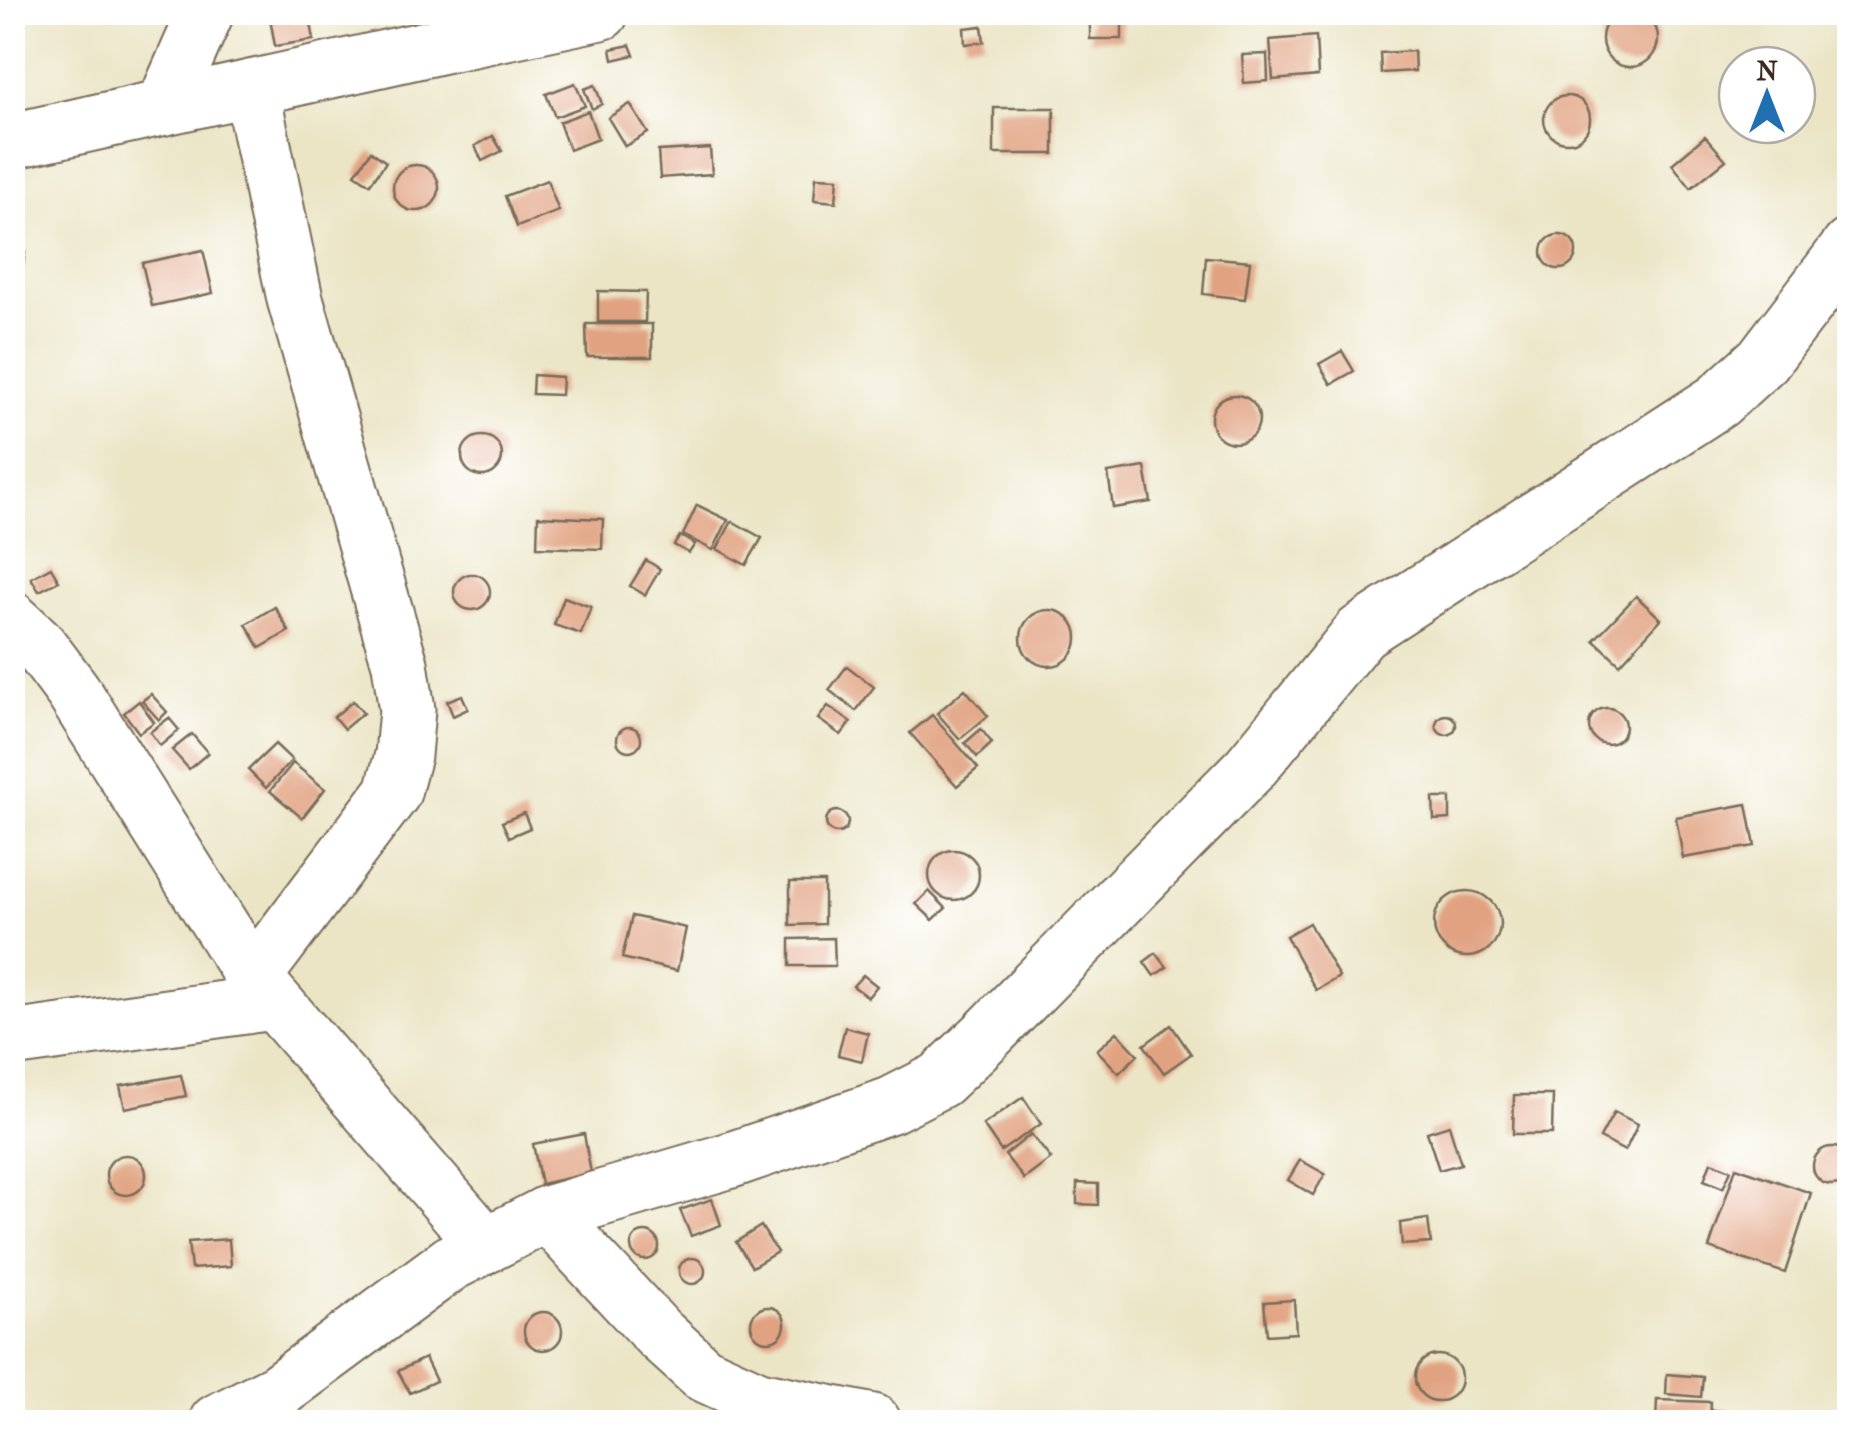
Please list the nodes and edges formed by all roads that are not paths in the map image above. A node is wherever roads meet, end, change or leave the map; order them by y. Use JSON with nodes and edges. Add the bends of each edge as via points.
{"nodes":[{"id":1,"x":206,"y":12,"type":"edge"},
{"id":2,"x":601,"y":12,"type":"edge"},
{"id":3,"x":251,"y":88,"type":"junction"},
{"id":4,"x":164,"y":107,"type":"junction"},
{"id":5,"x":12,"y":141,"type":"edge"},
{"id":6,"x":1850,"y":246,"type":"edge"},
{"id":7,"x":12,"y":620,"type":"edge"},
{"id":8,"x":263,"y":990,"type":"junction"},
{"id":9,"x":12,"y":1039,"type":"edge"},
{"id":10,"x":548,"y":1214,"type":"junction"},
{"id":11,"x":486,"y":1245,"type":"junction"},
{"id":12,"x":701,"y":1398,"type":"edge"},
{"id":13,"x":217,"y":1422,"type":"edge"},
{"id":14,"x":873,"y":1422,"type":"edge"}],
"edges":[{"from":1,"to":4,"type":"street"},
{"from":2,"to":3,"type":"street"},
{"from":3,"to":4,"type":"street"},
{"from":3,"to":8,"type":"street","via":[[295,299],[400,664],[407,710],[393,792]]},
{"from":4,"to":5,"type":"street"},
{"from":6,"to":10,"type":"street","via":[[1763,360],[1718,400],[1361,632],[1250,768],[940,1080],[731,1160]]},
{"from":7,"to":8,"type":"street","via":[[73,691]]},
{"from":8,"to":9,"type":"street"},
{"from":8,"to":11,"type":"street"},
{"from":10,"to":11,"type":"street"},
{"from":10,"to":12,"type":"street","via":[[658,1334]]},
{"from":11,"to":13,"type":"street","via":[[451,1262],[278,1391]]},
{"from":12,"to":14,"type":"street","via":[[759,1399]]}]}
